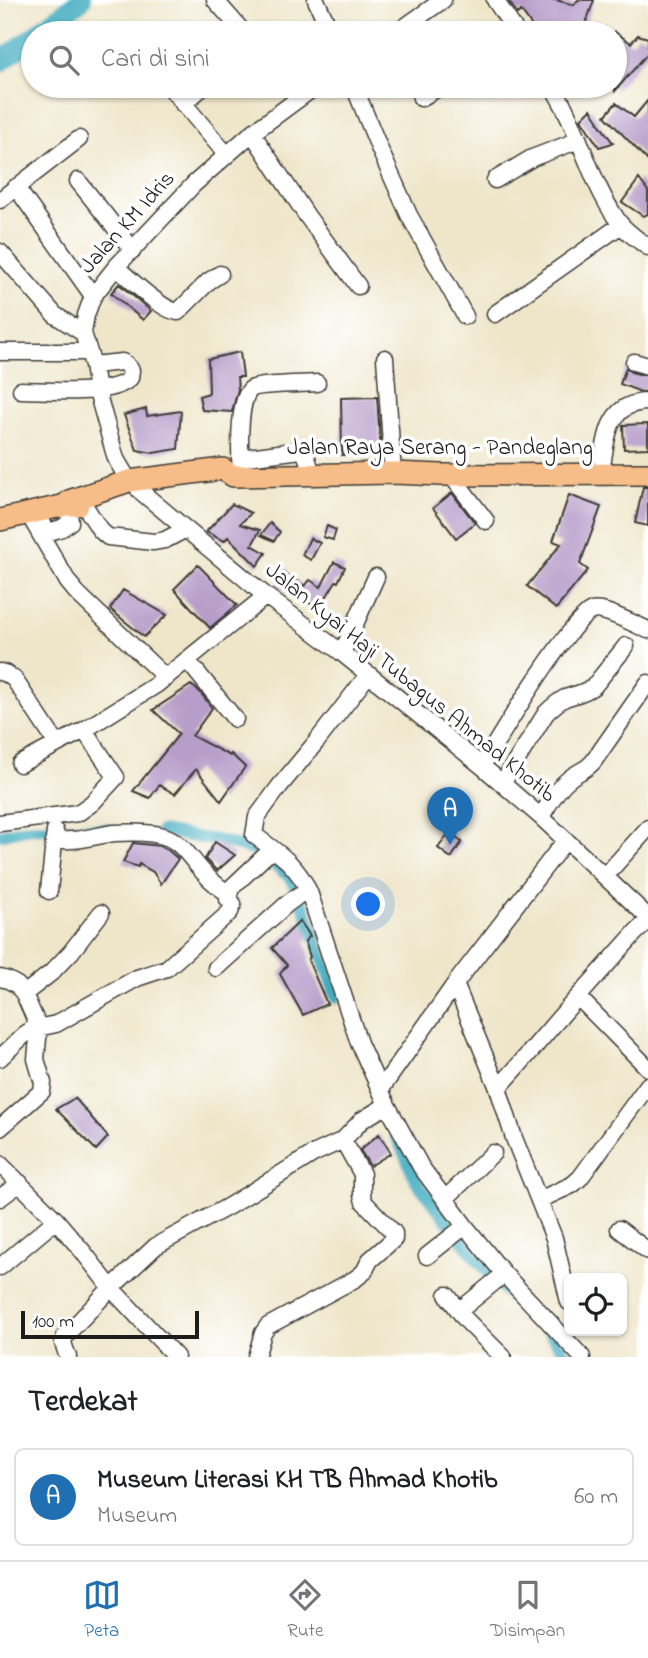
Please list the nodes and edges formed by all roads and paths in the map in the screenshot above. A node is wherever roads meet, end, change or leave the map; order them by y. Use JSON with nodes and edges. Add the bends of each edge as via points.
{"nodes":[{"id":1,"x":215,"y":0,"type":"edge"},
{"id":2,"x":316,"y":0,"type":"edge"},
{"id":3,"x":443,"y":0,"type":"edge"},
{"id":4,"x":495,"y":0,"type":"edge"},
{"id":5,"x":423,"y":6,"type":"edge"},
{"id":6,"x":233,"y":21,"type":"edge"},
{"id":7,"x":326,"y":21,"type":"edge"},
{"id":8,"x":411,"y":21,"type":"edge"},
{"id":9,"x":509,"y":21,"type":"edge"},
{"id":10,"x":178,"y":98,"type":"edge"},
{"id":11,"x":190,"y":98,"type":"edge"},
{"id":12,"x":299,"y":98,"type":"edge"},
{"id":13,"x":359,"y":98,"type":"edge"},
{"id":14,"x":561,"y":98,"type":"edge"},
{"id":15,"x":183,"y":104,"type":"junction"},
{"id":16,"x":251,"y":133,"type":"junction"},
{"id":17,"x":79,"y":139,"type":"dead end"},
{"id":18,"x":579,"y":140,"type":"junction"},
{"id":19,"x":226,"y":154,"type":"junction"},
{"id":20,"x":495,"y":180,"type":"dead end"},
{"id":21,"x":78,"y":181,"type":"dead end"},
{"id":22,"x":16,"y":187,"type":"junction"},
{"id":23,"x":0,"y":200,"type":"edge"},
{"id":24,"x":621,"y":225,"type":"junction"},
{"id":25,"x":648,"y":247,"type":"edge"},
{"id":26,"x":133,"y":250,"type":"junction"},
{"id":27,"x":0,"y":252,"type":"edge"},
{"id":28,"x":116,"y":267,"type":"junction"},
{"id":29,"x":220,"y":274,"type":"dead end"},
{"id":30,"x":358,"y":286,"type":"dead end"},
{"id":31,"x":93,"y":296,"type":"junction"},
{"id":32,"x":495,"y":314,"type":"dead end"},
{"id":33,"x":465,"y":316,"type":"dead end"},
{"id":34,"x":83,"y":333,"type":"junction"},
{"id":35,"x":0,"y":352,"type":"edge"},
{"id":36,"x":385,"y":358,"type":"dead end"},
{"id":37,"x":90,"y":359,"type":"junction"},
{"id":38,"x":317,"y":383,"type":"dead end"},
{"id":39,"x":21,"y":390,"type":"dead end"},
{"id":40,"x":97,"y":391,"type":"junction"},
{"id":41,"x":648,"y":402,"type":"edge"},
{"id":42,"x":238,"y":470,"type":"junction"},
{"id":43,"x":393,"y":472,"type":"junction"},
{"id":44,"x":601,"y":474,"type":"junction"},
{"id":45,"x":648,"y":474,"type":"edge"},
{"id":46,"x":452,"y":475,"type":"junction"},
{"id":47,"x":134,"y":486,"type":"junction"},
{"id":48,"x":74,"y":504,"type":"junction"},
{"id":49,"x":31,"y":513,"type":"junction"},
{"id":50,"x":0,"y":520,"type":"edge"},
{"id":51,"x":485,"y":522,"type":"dead end"},
{"id":52,"x":186,"y":529,"type":"junction"},
{"id":53,"x":376,"y":577,"type":"dead end"},
{"id":54,"x":266,"y":596,"type":"junction"},
{"id":55,"x":648,"y":630,"type":"edge"},
{"id":56,"x":626,"y":646,"type":"dead end"},
{"id":57,"x":342,"y":653,"type":"junction"},
{"id":58,"x":187,"y":660,"type":"junction"},
{"id":59,"x":0,"y":672,"type":"edge"},
{"id":60,"x":368,"y":675,"type":"junction"},
{"id":61,"x":166,"y":678,"type":"junction"},
{"id":62,"x":648,"y":683,"type":"edge"},
{"id":63,"x":235,"y":719,"type":"dead end"},
{"id":64,"x":84,"y":730,"type":"junction"},
{"id":65,"x":57,"y":744,"type":"junction"},
{"id":66,"x":20,"y":764,"type":"dead end"},
{"id":67,"x":482,"y":766,"type":"junction"},
{"id":68,"x":502,"y":784,"type":"junction"},
{"id":69,"x":541,"y":817,"type":"junction"},
{"id":70,"x":0,"y":823,"type":"edge"},
{"id":71,"x":55,"y":826,"type":"junction"},
{"id":72,"x":648,"y":828,"type":"edge"},
{"id":73,"x":565,"y":841,"type":"junction"},
{"id":74,"x":265,"y":857,"type":"junction"},
{"id":75,"x":605,"y":876,"type":"junction"},
{"id":76,"x":49,"y":891,"type":"dead end"},
{"id":77,"x":229,"y":894,"type":"junction"},
{"id":78,"x":298,"y":897,"type":"junction"},
{"id":79,"x":101,"y":913,"type":"dead end"},
{"id":80,"x":648,"y":919,"type":"edge"},
{"id":81,"x":216,"y":968,"type":"dead end"},
{"id":82,"x":0,"y":978,"type":"edge"},
{"id":83,"x":455,"y":984,"type":"junction"},
{"id":84,"x":24,"y":994,"type":"junction"},
{"id":85,"x":578,"y":997,"type":"junction"},
{"id":86,"x":39,"y":1028,"type":"junction"},
{"id":87,"x":1,"y":1055,"type":"edge"},
{"id":88,"x":648,"y":1068,"type":"edge"},
{"id":89,"x":648,"y":1085,"type":"edge"},
{"id":90,"x":381,"y":1088,"type":"junction"},
{"id":91,"x":498,"y":1088,"type":"junction"},
{"id":92,"x":386,"y":1106,"type":"junction"},
{"id":93,"x":0,"y":1128,"type":"edge"},
{"id":94,"x":343,"y":1140,"type":"junction"},
{"id":95,"x":493,"y":1153,"type":"dead end"},
{"id":96,"x":0,"y":1164,"type":"edge"},
{"id":97,"x":20,"y":1183,"type":"junction"},
{"id":98,"x":0,"y":1198,"type":"edge"},
{"id":99,"x":445,"y":1199,"type":"junction"},
{"id":100,"x":539,"y":1200,"type":"junction"},
{"id":101,"x":56,"y":1220,"type":"junction"},
{"id":102,"x":460,"y":1230,"type":"junction"},
{"id":103,"x":619,"y":1230,"type":"dead end"},
{"id":104,"x":648,"y":1251,"type":"edge"},
{"id":105,"x":426,"y":1256,"type":"dead end"},
{"id":106,"x":0,"y":1267,"type":"edge"},
{"id":107,"x":499,"y":1278,"type":"junction"},
{"id":108,"x":564,"y":1281,"type":"edge"},
{"id":109,"x":111,"y":1288,"type":"junction"},
{"id":110,"x":447,"y":1295,"type":"dead end"},
{"id":111,"x":459,"y":1311,"type":"junction"},
{"id":112,"x":577,"y":1336,"type":"edge"},
{"id":113,"x":68,"y":1357,"type":"edge"},
{"id":114,"x":176,"y":1357,"type":"edge"},
{"id":115,"x":256,"y":1357,"type":"edge"},
{"id":116,"x":503,"y":1357,"type":"edge"},
{"id":117,"x":583,"y":1357,"type":"edge"}],
"edges":[{"from":1,"to":6,"type":"street"},
{"from":2,"to":7,"type":"street"},
{"from":3,"to":5,"type":"street"},
{"from":4,"to":9,"type":"street"},
{"from":5,"to":8,"type":"street"},
{"from":10,"to":15,"type":"street"},
{"from":11,"to":15,"type":"street"},
{"from":12,"to":16,"type":"street","name":"Jalan KM Idris"},
{"from":13,"to":33,"type":"street","via":[[409,215]]},
{"from":14,"to":18,"type":"street"},
{"from":15,"to":19,"type":"street"},
{"from":16,"to":19,"type":"street","name":"Jalan KM Idris"},
{"from":16,"to":30,"type":"street"},
{"from":17,"to":22,"type":"street"},
{"from":18,"to":20,"type":"street","via":[[532,158]]},
{"from":18,"to":24,"type":"street"},
{"from":19,"to":26,"type":"street","name":"Jalan KM Idris"},
{"from":21,"to":26,"type":"street"},
{"from":22,"to":23,"type":"street"},
{"from":22,"to":31,"type":"street"},
{"from":24,"to":25,"type":"street"},
{"from":24,"to":32,"type":"street"},
{"from":26,"to":28,"type":"street","name":"Jalan KM Idris"},
{"from":27,"to":34,"type":"street","via":[[55,315]]},
{"from":28,"to":29,"type":"street","via":[[172,312],[178,312]]},
{"from":28,"to":31,"type":"street","name":"Jalan KM Idris"},
{"from":31,"to":34,"type":"street","name":"Jalan KM Idris"},
{"from":34,"to":37,"type":"street","name":"Jalan KM Idris"},
{"from":35,"to":37,"type":"street"},
{"from":36,"to":43,"type":"street"},
{"from":37,"to":40,"type":"street","name":"Jalan KM Idris"},
{"from":37,"to":40,"type":"street","via":[[121,362],[131,370],[125,383]]},
{"from":38,"to":42,"type":"street","via":[[251,389],[243,403]]},
{"from":39,"to":40,"type":"street"},
{"from":40,"to":47,"type":"street","name":"Jalan KM Idris","via":[[117,459]]},
{"from":41,"to":44,"type":"street","via":[[627,407],[615,417],[607,431]]},
{"from":42,"to":43,"type":"main road","name":"Jalan Raya Serang - Pandeglang"},
{"from":42,"to":47,"type":"main road","name":"Jalan Raya Serang - Pandeglang","via":[[223,484]]},
{"from":43,"to":46,"type":"main road","name":"Jalan Raya Serang - Pandeglang"},
{"from":44,"to":45,"type":"main road","name":"Jalan Raya Serang - Pandeglang"},
{"from":44,"to":46,"type":"main road","name":"Jalan Raya Serang - Pandeglang"},
{"from":46,"to":51,"type":"street"},
{"from":47,"to":48,"type":"main road","name":"Jalan Raya Serang - Pandeglang","via":[[69,501]]},
{"from":47,"to":52,"type":"street","name":"Jalan Kyai Haji Tubagus Ahmad Khotib"},
{"from":48,"to":49,"type":"main road","name":"Jalan Raya Serang - Pandeglang"},
{"from":48,"to":52,"type":"street","via":[[108,537],[154,542]]},
{"from":49,"to":50,"type":"main road","name":"Jalan Raya Serang - Pandeglang"},
{"from":49,"to":61,"type":"street","via":[[76,593]]},
{"from":52,"to":54,"type":"street","name":"Jalan Kyai Haji Tubagus Ahmad Khotib"},
{"from":53,"to":57,"type":"street"},
{"from":54,"to":57,"type":"street","name":"Jalan Kyai Haji Tubagus Ahmad Khotib"},
{"from":54,"to":58,"type":"street"},
{"from":55,"to":67,"type":"street","via":[[601,611],[589,612],[543,670]]},
{"from":56,"to":68,"type":"street","via":[[594,686],[546,713]]},
{"from":57,"to":60,"type":"street","name":"Jalan Kyai Haji Tubagus Ahmad Khotib"},
{"from":58,"to":61,"type":"street"},
{"from":58,"to":63,"type":"street"},
{"from":59,"to":65,"type":"street","via":[[14,679]]},
{"from":60,"to":67,"type":"street","name":"Jalan Kyai Haji Tubagus Ahmad Khotib"},
{"from":60,"to":74,"type":"street","via":[[257,817],[254,835]]},
{"from":61,"to":64,"type":"street"},
{"from":62,"to":69,"type":"street","via":[[593,762],[571,776]]},
{"from":64,"to":65,"type":"street"},
{"from":64,"to":71,"type":"street","via":[[116,777],[92,803]]},
{"from":65,"to":66,"type":"street"},
{"from":67,"to":68,"type":"street","name":"Jalan Kyai Haji Tubagus Ahmad Khotib"},
{"from":68,"to":69,"type":"street","name":"Jalan Kyai Haji Tubagus Ahmad Khotib"},
{"from":69,"to":73,"type":"street","name":"Jalan Kyai Haji Tubagus Ahmad Khotib"},
{"from":70,"to":71,"type":"street"},
{"from":71,"to":76,"type":"street"},
{"from":71,"to":77,"type":"street","via":[[65,841],[114,833],[170,838]]},
{"from":72,"to":75,"type":"street"},
{"from":73,"to":75,"type":"street","name":"Jalan Kyai Haji Tubagus Ahmad Khotib"},
{"from":73,"to":83,"type":"street"},
{"from":74,"to":77,"type":"street"},
{"from":74,"to":78,"type":"street","via":[[290,862],[303,879]]},
{"from":75,"to":80,"type":"street","name":"Jalan Kyai Haji Tubagus Ahmad Khotib"},
{"from":77,"to":86,"type":"street","via":[[230,912],[167,968],[137,978],[56,1024]]},
{"from":78,"to":81,"type":"street"},
{"from":78,"to":90,"type":"street"},
{"from":79,"to":84,"type":"street","via":[[65,959]]},
{"from":80,"to":85,"type":"street"},
{"from":82,"to":84,"type":"street","via":[[17,985]]},
{"from":83,"to":90,"type":"street"},
{"from":83,"to":91,"type":"street"},
{"from":84,"to":86,"type":"street"},
{"from":85,"to":88,"type":"street"},
{"from":85,"to":91,"type":"street"},
{"from":86,"to":87,"type":"street","via":[[23,1035]]},
{"from":86,"to":93,"type":"street","via":[[36,1059],[42,1091]]},
{"from":89,"to":100,"type":"street","via":[[580,1178]]},
{"from":90,"to":92,"type":"street"},
{"from":91,"to":100,"type":"street"},
{"from":92,"to":94,"type":"street"},
{"from":92,"to":99,"type":"street"},
{"from":94,"to":109,"type":"street","via":[[156,1246]]},
{"from":94,"to":115,"type":"street","via":[[362,1174],[365,1202],[394,1233],[394,1239],[355,1279],[268,1326]]},
{"from":95,"to":99,"type":"street"},
{"from":96,"to":97,"type":"street"},
{"from":97,"to":98,"type":"street"},
{"from":97,"to":101,"type":"street"},
{"from":99,"to":102,"type":"street"},
{"from":100,"to":108,"type":"street"},
{"from":101,"to":106,"type":"street"},
{"from":101,"to":109,"type":"street"},
{"from":102,"to":105,"type":"street"},
{"from":102,"to":107,"type":"street"},
{"from":103,"to":104,"type":"street"},
{"from":107,"to":111,"type":"street"},
{"from":107,"to":117,"type":"street"},
{"from":109,"to":113,"type":"street","via":[[65,1336]]},
{"from":109,"to":114,"type":"street"},
{"from":110,"to":111,"type":"street"},
{"from":111,"to":116,"type":"street"},
{"from":112,"to":117,"type":"street"}]}
